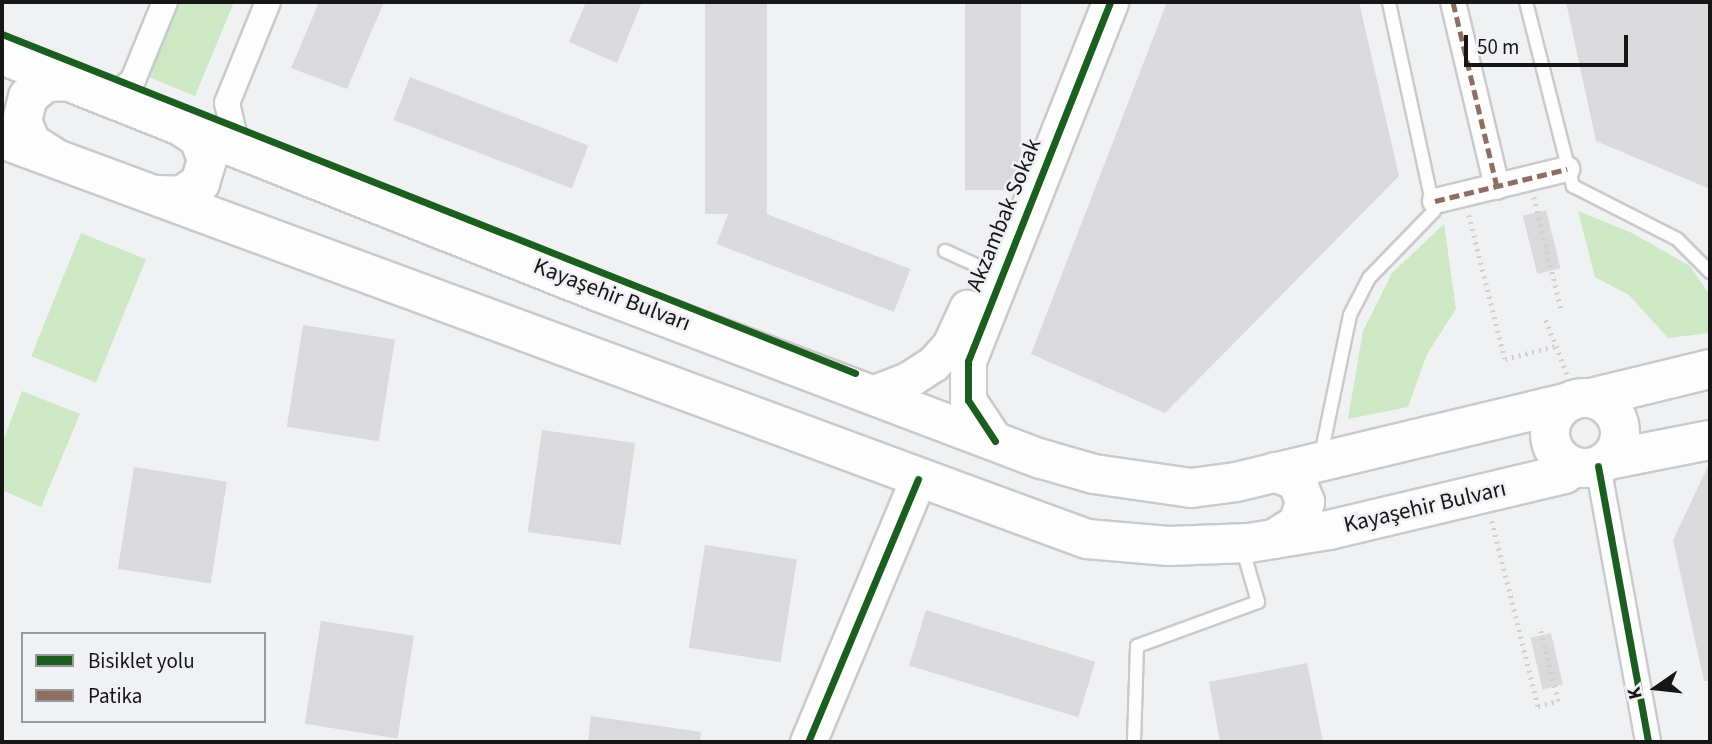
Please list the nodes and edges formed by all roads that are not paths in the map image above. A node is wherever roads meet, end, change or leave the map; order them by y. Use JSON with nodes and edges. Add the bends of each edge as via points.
{"nodes":[{"id":1,"x":165,"y":2,"type":"edge"},
{"id":2,"x":268,"y":2,"type":"edge"},
{"id":3,"x":1087,"y":2,"type":"edge"},
{"id":4,"x":1110,"y":2,"type":"edge"},
{"id":5,"x":1389,"y":2,"type":"edge"},
{"id":6,"x":1453,"y":2,"type":"edge"},
{"id":7,"x":1527,"y":2,"type":"edge"},
{"id":8,"x":2,"y":55,"type":"edge"},
{"id":9,"x":71,"y":81,"type":"junction"},
{"id":10,"x":113,"y":98,"type":"junction"},
{"id":11,"x":179,"y":125,"type":"junction"},
{"id":12,"x":2,"y":141,"type":"edge"},
{"id":13,"x":237,"y":146,"type":"junction"},
{"id":14,"x":52,"y":156,"type":"junction"},
{"id":15,"x":1567,"y":169,"type":"junction"},
{"id":16,"x":1497,"y":187,"type":"junction"},
{"id":17,"x":157,"y":195,"type":"junction"},
{"id":18,"x":1435,"y":201,"type":"junction"},
{"id":19,"x":945,"y":251,"type":"dead end"},
{"id":20,"x":1710,"y":272,"type":"edge"},
{"id":21,"x":992,"y":273,"type":"junction"},
{"id":22,"x":1710,"y":369,"type":"edge"},
{"id":23,"x":874,"y":393,"type":"junction"},
{"id":24,"x":1578,"y":400,"type":"junction"},
{"id":25,"x":1710,"y":440,"type":"edge"},
{"id":26,"x":995,"y":441,"type":"junction"},
{"id":27,"x":1593,"y":465,"type":"junction"},
{"id":28,"x":1299,"y":474,"type":"junction"},
{"id":29,"x":918,"y":479,"type":"junction"},
{"id":30,"x":1257,"y":541,"type":"junction"},
{"id":31,"x":808,"y":742,"type":"edge"},
{"id":32,"x":1134,"y":742,"type":"edge"},
{"id":33,"x":1648,"y":742,"type":"edge"}],
"edges":[{"from":1,"to":10,"type":"street","via":[[134,80]]},
{"from":2,"to":13,"type":"street","via":[[227,103]]},
{"from":3,"to":21,"type":"street","name":"Akzambak Sokak"},
{"from":4,"to":21,"type":"street","name":"Akzambak Sokak"},
{"from":5,"to":18,"type":"lane"},
{"from":6,"to":16,"type":"street"},
{"from":7,"to":15,"type":"lane"},
{"from":8,"to":9,"type":"main road","name":"Kayaşehir Bulvarı"},
{"from":9,"to":10,"type":"main road","name":"Kayaşehir Bulvarı"},
{"from":9,"to":14,"type":"main road","via":[[46,82],[28,97],[22,121],[32,143]]},
{"from":10,"to":11,"type":"main road","name":"Kayaşehir Bulvarı"},
{"from":11,"to":13,"type":"main road","name":"Kayaşehir Bulvarı"},
{"from":11,"to":17,"type":"main road","via":[[199,138],[207,160],[204,172],[200,183],[181,196]]},
{"from":12,"to":14,"type":"main road","name":"Kayaşehir Bulvarı"},
{"from":13,"to":23,"type":"main road","name":"Kayaşehir Bulvarı","via":[[599,292]]},
{"from":14,"to":17,"type":"main road","name":"Kayaşehir Bulvarı"},
{"from":15,"to":16,"type":"street"},
{"from":15,"to":20,"type":"lane","via":[[1573,186],[1677,239]]},
{"from":16,"to":18,"type":"street"},
{"from":17,"to":29,"type":"main road","name":"Kayaşehir Bulvarı"},
{"from":18,"to":28,"type":"lane","via":[[1429,219],[1369,278],[1350,315]]},
{"from":19,"to":21,"type":"lane"},
{"from":21,"to":23,"type":"street","name":"Akzambak Sokak","via":[[950,345],[922,373]]},
{"from":21,"to":26,"type":"street","name":"Akzambak Sokak","via":[[965,378],[968,400]]},
{"from":22,"to":24,"type":"main road","name":"Kayaşehir Bulvarı"},
{"from":23,"to":26,"type":"main road","name":"Kayaşehir Bulvarı"},
{"from":24,"to":27,"type":"main road","via":[[1611,409],[1620,429],[1615,452]]},
{"from":24,"to":27,"type":"main road","via":[[1552,418],[1550,442],[1555,453]]},
{"from":24,"to":28,"type":"main road","name":"Kayaşehir Bulvarı"},
{"from":25,"to":27,"type":"main road","name":"Kayaşehir Bulvarı"},
{"from":26,"to":28,"type":"main road","name":"Kayaşehir Bulvarı","via":[[1083,471],[1143,483],[1191,488]]},
{"from":27,"to":30,"type":"main road","name":"Kayaşehir Bulvarı"},
{"from":27,"to":33,"type":"street"},
{"from":28,"to":30,"type":"main road","via":[[1305,502],[1298,524]]},
{"from":29,"to":30,"type":"main road","name":"Kayaşehir Bulvarı","via":[[1087,539],[1136,545]]},
{"from":29,"to":31,"type":"street"},
{"from":30,"to":32,"type":"lane","via":[[1258,603],[1137,646]]}]}
